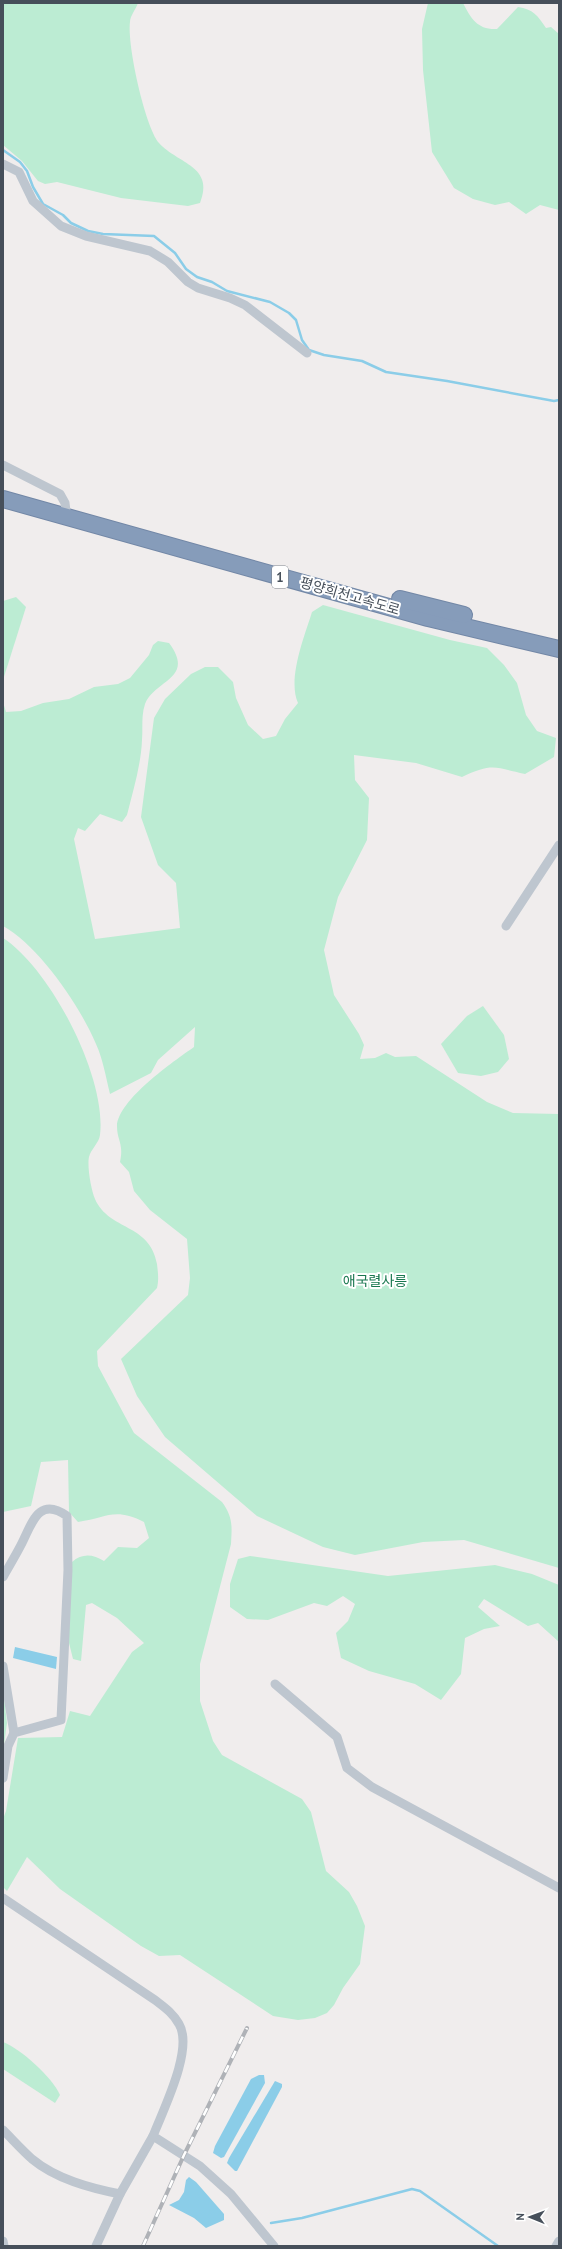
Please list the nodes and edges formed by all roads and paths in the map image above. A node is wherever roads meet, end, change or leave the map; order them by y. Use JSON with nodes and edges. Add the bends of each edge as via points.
{"nodes":[{"id":1,"x":3,"y":164,"type":"edge"},
{"id":2,"x":307,"y":353,"type":"dead end"},
{"id":3,"x":3,"y":465,"type":"edge"},
{"id":4,"x":3,"y":492,"type":"edge"},
{"id":5,"x":3,"y":499,"type":"edge"},
{"id":6,"x":66,"y":511,"type":"junction"},
{"id":7,"x":559,"y":640,"type":"edge"},
{"id":8,"x":559,"y":649,"type":"edge"},
{"id":9,"x":559,"y":845,"type":"edge"},
{"id":10,"x":506,"y":926,"type":"dead end"},
{"id":11,"x":3,"y":1576,"type":"edge"},
{"id":12,"x":3,"y":1666,"type":"edge"},
{"id":13,"x":275,"y":1684,"type":"dead end"},
{"id":14,"x":14,"y":1733,"type":"junction"},
{"id":15,"x":3,"y":1778,"type":"edge"},
{"id":16,"x":559,"y":1888,"type":"edge"},
{"id":17,"x":3,"y":1898,"type":"edge"},
{"id":18,"x":3,"y":2130,"type":"edge"},
{"id":19,"x":153,"y":2136,"type":"junction"},
{"id":20,"x":120,"y":2194,"type":"junction"},
{"id":21,"x":3,"y":2241,"type":"edge"},
{"id":22,"x":559,"y":2241,"type":"edge"},
{"id":23,"x":4,"y":2246,"type":"edge"},
{"id":24,"x":96,"y":2246,"type":"edge"},
{"id":25,"x":274,"y":2246,"type":"edge"},
{"id":26,"x":556,"y":2246,"type":"edge"}],
"edges":[{"from":1,"to":2,"type":"street","via":[[19,172],[33,201],[61,226],[86,236],[150,252],[168,262],[188,282],[198,288],[245,305]]},
{"from":3,"to":6,"type":"street","via":[[60,494]]},
{"from":4,"to":6,"type":"highway","name":"평양희천고속도로","number":"1"},
{"from":5,"to":8,"type":"highway","name":"평양희천고속도로","number":"1","via":[[428,618]]},
{"from":6,"to":7,"type":"highway","name":"평양희천고속도로","number":"1"},
{"from":9,"to":10,"type":"street"},
{"from":11,"to":14,"type":"street","via":[[22,1544],[33,1518],[41,1511],[53,1509],[67,1516],[68,1570],[61,1720]]},
{"from":12,"to":14,"type":"street"},
{"from":13,"to":16,"type":"street","via":[[337,1737],[347,1768],[372,1787]]},
{"from":14,"to":15,"type":"street","via":[[8,1746]]},
{"from":17,"to":19,"type":"street","via":[[155,2000],[172,2013],[180,2025],[184,2042],[181,2060]]},
{"from":18,"to":20,"type":"street","via":[[32,2159],[47,2169],[94,2189]]},
{"from":19,"to":20,"type":"street"},
{"from":19,"to":25,"type":"street","via":[[200,2166],[231,2194]]},
{"from":20,"to":24,"type":"street"},
{"from":21,"to":23,"type":"street"},
{"from":22,"to":26,"type":"street"}]}
